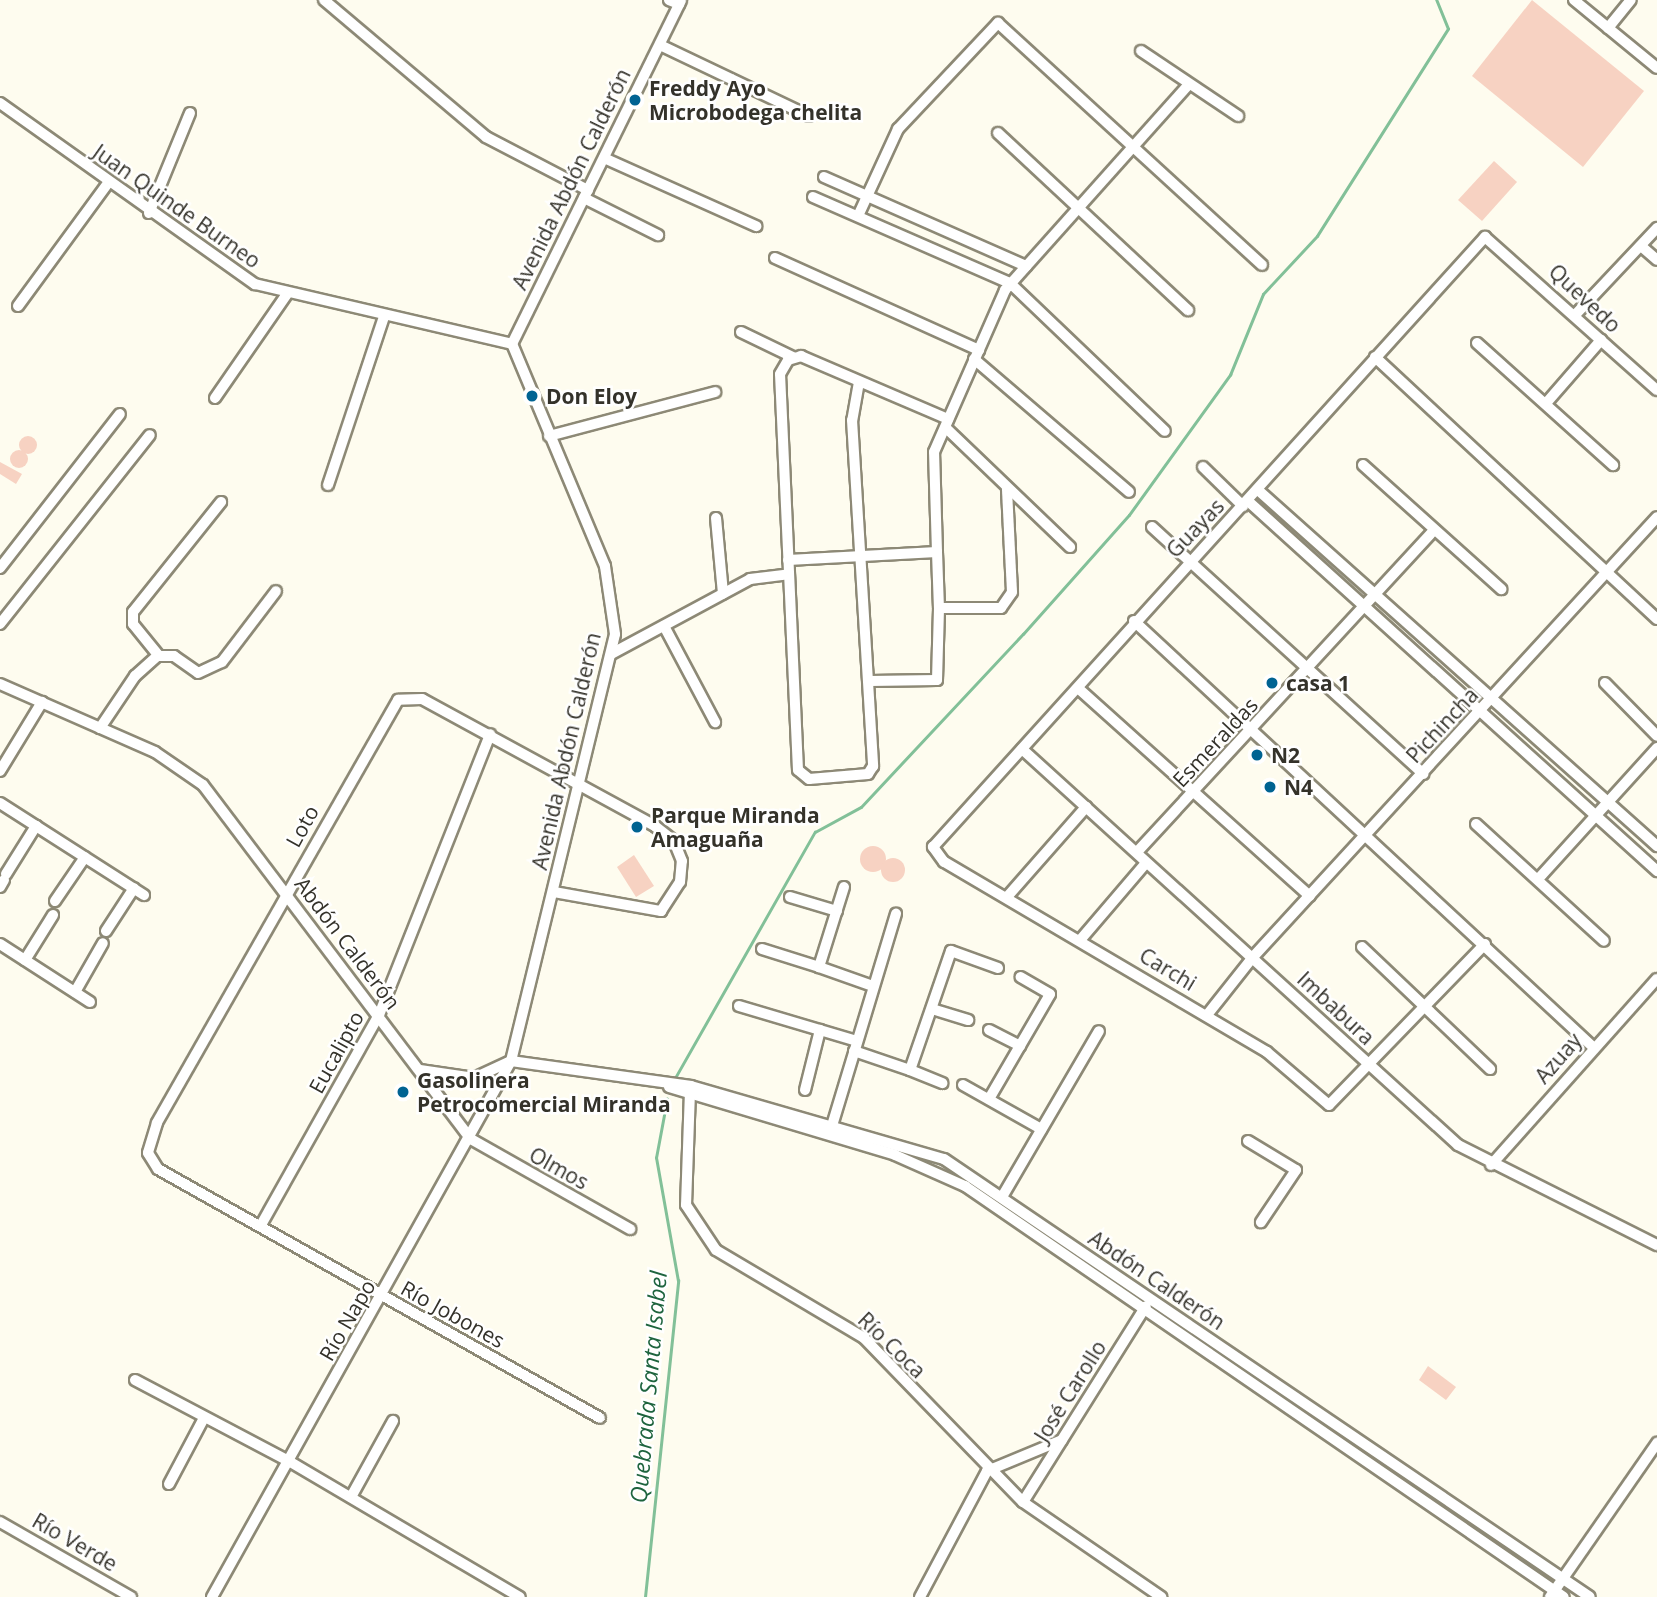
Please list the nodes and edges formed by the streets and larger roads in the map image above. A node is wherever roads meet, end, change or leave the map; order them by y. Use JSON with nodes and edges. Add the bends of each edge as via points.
{"nodes":[{"id":1,"x":324,"y":0,"type":"edge"},
{"id":2,"x":1574,"y":0,"type":"edge"},
{"id":3,"x":1631,"y":0,"type":"edge"},
{"id":4,"x":677,"y":1,"type":"edge"},
{"id":5,"x":1608,"y":28,"type":"junction"},
{"id":6,"x":660,"y":45,"type":"junction"},
{"id":7,"x":1141,"y":51,"type":"dead end"},
{"id":8,"x":1657,"y":68,"type":"edge"},
{"id":9,"x":1188,"y":85,"type":"junction"},
{"id":10,"x":0,"y":103,"type":"edge"},
{"id":11,"x":190,"y":113,"type":"dead end"},
{"id":12,"x":809,"y":116,"type":"dead end"},
{"id":13,"x":1238,"y":116,"type":"dead end"},
{"id":14,"x":998,"y":133,"type":"dead end"},
{"id":15,"x":1134,"y":147,"type":"junction"},
{"id":16,"x":604,"y":158,"type":"junction"},
{"id":17,"x":824,"y":177,"type":"dead end"},
{"id":18,"x":108,"y":183,"type":"junction"},
{"id":19,"x":586,"y":194,"type":"junction"},
{"id":20,"x":868,"y":196,"type":"junction"},
{"id":21,"x":813,"y":197,"type":"dead end"},
{"id":22,"x":1078,"y":210,"type":"junction"},
{"id":23,"x":149,"y":213,"type":"junction"},
{"id":24,"x":858,"y":216,"type":"junction"},
{"id":25,"x":756,"y":226,"type":"dead end"},
{"id":26,"x":1657,"y":228,"type":"edge"},
{"id":27,"x":658,"y":235,"type":"dead end"},
{"id":28,"x":1485,"y":237,"type":"joint"},
{"id":29,"x":1641,"y":246,"type":"junction"},
{"id":30,"x":775,"y":258,"type":"dead end"},
{"id":31,"x":1657,"y":260,"type":"edge"},
{"id":32,"x":1026,"y":265,"type":"junction"},
{"id":33,"x":1262,"y":265,"type":"dead end"},
{"id":34,"x":1010,"y":283,"type":"junction"},
{"id":35,"x":287,"y":294,"type":"junction"},
{"id":36,"x":18,"y":306,"type":"dead end"},
{"id":37,"x":1188,"y":310,"type":"dead end"},
{"id":38,"x":1575,"y":315,"type":"junction"},
{"id":39,"x":384,"y":317,"type":"junction"},
{"id":40,"x":741,"y":332,"type":"dead end"},
{"id":41,"x":1601,"y":340,"type":"junction"},
{"id":42,"x":1477,"y":343,"type":"dead end"},
{"id":43,"x":512,"y":344,"type":"junction"},
{"id":44,"x":977,"y":354,"type":"junction"},
{"id":45,"x":793,"y":357,"type":"junction"},
{"id":46,"x":1374,"y":357,"type":"junction"},
{"id":47,"x":859,"y":382,"type":"junction"},
{"id":48,"x":1657,"y":390,"type":"edge"},
{"id":49,"x":715,"y":392,"type":"dead end"},
{"id":50,"x":215,"y":398,"type":"dead end"},
{"id":51,"x":1548,"y":401,"type":"junction"},
{"id":52,"x":120,"y":414,"type":"dead end"},
{"id":53,"x":947,"y":424,"type":"junction"},
{"id":54,"x":1165,"y":431,"type":"dead end"},
{"id":55,"x":150,"y":435,"type":"dead end"},
{"id":56,"x":549,"y":436,"type":"junction"},
{"id":57,"x":1363,"y":465,"type":"dead end"},
{"id":58,"x":1613,"y":465,"type":"dead end"},
{"id":59,"x":1203,"y":467,"type":"dead end"},
{"id":60,"x":328,"y":485,"type":"dead end"},
{"id":61,"x":1007,"y":489,"type":"junction"},
{"id":62,"x":1258,"y":490,"type":"junction"},
{"id":63,"x":1129,"y":492,"type":"dead end"},
{"id":64,"x":222,"y":502,"type":"dead end"},
{"id":65,"x":1245,"y":503,"type":"junction"},
{"id":66,"x":1657,"y":517,"type":"edge"},
{"id":67,"x":716,"y":518,"type":"dead end"},
{"id":68,"x":1152,"y":527,"type":"dead end"},
{"id":69,"x":1434,"y":530,"type":"junction"},
{"id":70,"x":1070,"y":547,"type":"dead end"},
{"id":71,"x":937,"y":552,"type":"junction"},
{"id":72,"x":862,"y":556,"type":"junction"},
{"id":73,"x":788,"y":560,"type":"junction"},
{"id":74,"x":1189,"y":562,"type":"junction"},
{"id":75,"x":0,"y":568,"type":"edge"},
{"id":76,"x":1607,"y":573,"type":"junction"},
{"id":77,"x":788,"y":574,"type":"junction"},
{"id":78,"x":1502,"y":589,"type":"dead end"},
{"id":79,"x":276,"y":591,"type":"dead end"},
{"id":80,"x":1374,"y":592,"type":"junction"},
{"id":81,"x":723,"y":594,"type":"junction"},
{"id":82,"x":1363,"y":606,"type":"junction"},
{"id":83,"x":940,"y":608,"type":"junction"},
{"id":84,"x":1657,"y":619,"type":"edge"},
{"id":85,"x":1134,"y":621,"type":"junction"},
{"id":86,"x":0,"y":624,"type":"edge"},
{"id":87,"x":664,"y":626,"type":"junction"},
{"id":88,"x":611,"y":654,"type":"junction"},
{"id":89,"x":159,"y":656,"type":"junction"},
{"id":90,"x":1308,"y":670,"type":"junction"},
{"id":91,"x":870,"y":681,"type":"junction"},
{"id":92,"x":1605,"y":683,"type":"dead end"},
{"id":93,"x":0,"y":684,"type":"edge"},
{"id":94,"x":1079,"y":689,"type":"junction"},
{"id":95,"x":1492,"y":701,"type":"junction"},
{"id":96,"x":42,"y":702,"type":"junction"},
{"id":97,"x":1478,"y":715,"type":"junction"},
{"id":98,"x":715,"y":722,"type":"dead end"},
{"id":99,"x":100,"y":728,"type":"junction"},
{"id":100,"x":1253,"y":728,"type":"junction"},
{"id":101,"x":490,"y":734,"type":"junction"},
{"id":102,"x":1657,"y":736,"type":"edge"},
{"id":103,"x":1657,"y":748,"type":"edge"},
{"id":104,"x":1022,"y":749,"type":"junction"},
{"id":105,"x":0,"y":771,"type":"edge"},
{"id":106,"x":1423,"y":774,"type":"junction"},
{"id":107,"x":581,"y":784,"type":"junction"},
{"id":108,"x":1194,"y":792,"type":"junction"},
{"id":109,"x":0,"y":803,"type":"edge"},
{"id":110,"x":1609,"y":803,"type":"junction"},
{"id":111,"x":1086,"y":807,"type":"junction"},
{"id":112,"x":1596,"y":817,"type":"junction"},
{"id":113,"x":1476,"y":824,"type":"dead end"},
{"id":114,"x":36,"y":826,"type":"junction"},
{"id":115,"x":1364,"y":838,"type":"junction"},
{"id":116,"x":1657,"y":846,"type":"edge"},
{"id":117,"x":933,"y":847,"type":"joint"},
{"id":118,"x":1137,"y":852,"type":"junction"},
{"id":119,"x":85,"y":857,"type":"junction"},
{"id":120,"x":1146,"y":863,"type":"junction"},
{"id":121,"x":1657,"y":871,"type":"edge"},
{"id":122,"x":1541,"y":877,"type":"junction"},
{"id":123,"x":3,"y":880,"type":"edge"},
{"id":124,"x":844,"y":887,"type":"dead end"},
{"id":125,"x":134,"y":888,"type":"junction"},
{"id":126,"x":554,"y":892,"type":"junction"},
{"id":127,"x":286,"y":893,"type":"junction"},
{"id":128,"x":144,"y":895,"type":"dead end"},
{"id":129,"x":1310,"y":896,"type":"junction"},
{"id":130,"x":790,"y":897,"type":"dead end"},
{"id":131,"x":1007,"y":897,"type":"junction"},
{"id":132,"x":55,"y":901,"type":"dead end"},
{"id":133,"x":837,"y":911,"type":"junction"},
{"id":134,"x":896,"y":914,"type":"dead end"},
{"id":135,"x":53,"y":915,"type":"dead end"},
{"id":136,"x":106,"y":931,"type":"dead end"},
{"id":137,"x":1081,"y":939,"type":"junction"},
{"id":138,"x":1604,"y":941,"type":"dead end"},
{"id":139,"x":103,"y":943,"type":"dead end"},
{"id":140,"x":0,"y":944,"type":"edge"},
{"id":141,"x":1485,"y":944,"type":"junction"},
{"id":142,"x":1362,"y":947,"type":"dead end"},
{"id":143,"x":762,"y":949,"type":"dead end"},
{"id":144,"x":1253,"y":957,"type":"junction"},
{"id":145,"x":25,"y":960,"type":"junction"},
{"id":146,"x":819,"y":967,"type":"junction"},
{"id":147,"x":998,"y":968,"type":"dead end"},
{"id":148,"x":1020,"y":977,"type":"dead end"},
{"id":149,"x":1657,"y":979,"type":"edge"},
{"id":150,"x":873,"y":986,"type":"junction"},
{"id":151,"x":75,"y":992,"type":"junction"},
{"id":152,"x":90,"y":1002,"type":"dead end"},
{"id":153,"x":739,"y":1006,"type":"dead end"},
{"id":154,"x":1425,"y":1007,"type":"junction"},
{"id":155,"x":932,"y":1009,"type":"junction"},
{"id":156,"x":379,"y":1016,"type":"junction"},
{"id":157,"x":1207,"y":1016,"type":"junction"},
{"id":158,"x":968,"y":1020,"type":"dead end"},
{"id":159,"x":821,"y":1030,"type":"junction"},
{"id":160,"x":989,"y":1030,"type":"dead end"},
{"id":161,"x":1100,"y":1031,"type":"dead end"},
{"id":162,"x":855,"y":1046,"type":"junction"},
{"id":163,"x":1020,"y":1046,"type":"junction"},
{"id":164,"x":1593,"y":1047,"type":"junction"},
{"id":165,"x":511,"y":1061,"type":"junction"},
{"id":166,"x":1370,"y":1067,"type":"junction"},
{"id":167,"x":1490,"y":1069,"type":"dead end"},
{"id":168,"x":420,"y":1070,"type":"junction"},
{"id":169,"x":910,"y":1070,"type":"junction"},
{"id":170,"x":943,"y":1083,"type":"dead end"},
{"id":171,"x":963,"y":1085,"type":"dead end"},
{"id":172,"x":805,"y":1090,"type":"dead end"},
{"id":173,"x":690,"y":1091,"type":"junction"},
{"id":174,"x":989,"y":1099,"type":"junction"},
{"id":175,"x":831,"y":1125,"type":"junction"},
{"id":176,"x":1041,"y":1129,"type":"junction"},
{"id":177,"x":829,"y":1136,"type":"junction"},
{"id":178,"x":471,"y":1139,"type":"junction"},
{"id":179,"x":1248,"y":1142,"type":"dead end"},
{"id":180,"x":148,"y":1153,"type":"joint"},
{"id":181,"x":1490,"y":1165,"type":"junction"},
{"id":182,"x":1002,"y":1197,"type":"junction"},
{"id":183,"x":1261,"y":1222,"type":"dead end"},
{"id":184,"x":261,"y":1224,"type":"junction"},
{"id":185,"x":630,"y":1229,"type":"dead end"},
{"id":186,"x":1657,"y":1245,"type":"edge"},
{"id":187,"x":383,"y":1296,"type":"junction"},
{"id":188,"x":1150,"y":1300,"type":"junction"},
{"id":189,"x":1143,"y":1310,"type":"junction"},
{"id":190,"x":135,"y":1380,"type":"dead end"},
{"id":191,"x":204,"y":1418,"type":"junction"},
{"id":192,"x":600,"y":1418,"type":"dead end"},
{"id":193,"x":393,"y":1421,"type":"dead end"},
{"id":194,"x":1063,"y":1440,"type":"junction"},
{"id":195,"x":1657,"y":1443,"type":"edge"},
{"id":196,"x":287,"y":1460,"type":"junction"},
{"id":197,"x":987,"y":1471,"type":"junction"},
{"id":198,"x":169,"y":1484,"type":"dead end"},
{"id":199,"x":351,"y":1497,"type":"junction"},
{"id":200,"x":1023,"y":1502,"type":"junction"},
{"id":201,"x":0,"y":1522,"type":"edge"},
{"id":202,"x":1563,"y":1579,"type":"junction"},
{"id":203,"x":1552,"y":1594,"type":"edge"},
{"id":204,"x":131,"y":1597,"type":"edge"},
{"id":205,"x":212,"y":1597,"type":"edge"},
{"id":206,"x":520,"y":1597,"type":"edge"},
{"id":207,"x":920,"y":1597,"type":"edge"},
{"id":208,"x":1161,"y":1597,"type":"edge"},
{"id":209,"x":1564,"y":1597,"type":"edge"},
{"id":210,"x":1590,"y":1597,"type":"edge"}],
"edges":[{"from":1,"to":19,"type":"street","via":[[486,137]]},
{"from":2,"to":5,"type":"street"},
{"from":3,"to":5,"type":"street"},
{"from":4,"to":6,"type":"street","name":"Avenida Abdón Calderón"},
{"from":5,"to":8,"type":"street"},
{"from":6,"to":12,"type":"street"},
{"from":6,"to":16,"type":"street","name":"Avenida Abdón Calderón"},
{"from":7,"to":9,"type":"street"},
{"from":9,"to":13,"type":"street"},
{"from":9,"to":15,"type":"street"},
{"from":10,"to":18,"type":"street","name":"Juan Quinde Burneo"},
{"from":11,"to":23,"type":"street"},
{"from":14,"to":22,"type":"street"},
{"from":15,"to":20,"type":"street","via":[[998,23],[898,129]]},
{"from":15,"to":22,"type":"street"},
{"from":15,"to":33,"type":"street"},
{"from":16,"to":19,"type":"street","name":"Avenida Abdón Calderón"},
{"from":16,"to":25,"type":"street"},
{"from":17,"to":20,"type":"street"},
{"from":18,"to":23,"type":"street","name":"Juan Quinde Burneo"},
{"from":18,"to":36,"type":"street"},
{"from":19,"to":27,"type":"street"},
{"from":19,"to":43,"type":"street","name":"Avenida Abdón Calderón"},
{"from":20,"to":24,"type":"street"},
{"from":20,"to":32,"type":"street"},
{"from":21,"to":24,"type":"street"},
{"from":22,"to":32,"type":"street"},
{"from":22,"to":37,"type":"street"},
{"from":23,"to":35,"type":"street","name":"Juan Quinde Burneo","via":[[255,284]]},
{"from":24,"to":34,"type":"street"},
{"from":26,"to":29,"type":"street"},
{"from":28,"to":38,"type":"street","name":"Quevedo"},
{"from":28,"to":46,"type":"street","name":"Guayas"},
{"from":29,"to":31,"type":"street"},
{"from":29,"to":38,"type":"street"},
{"from":30,"to":44,"type":"street"},
{"from":32,"to":34,"type":"street"},
{"from":34,"to":44,"type":"street"},
{"from":34,"to":54,"type":"street"},
{"from":35,"to":39,"type":"street","name":"Juan Quinde Burneo"},
{"from":35,"to":50,"type":"street"},
{"from":38,"to":41,"type":"street","name":"Quevedo"},
{"from":39,"to":43,"type":"street","name":"Juan Quinde Burneo"},
{"from":39,"to":60,"type":"street"},
{"from":40,"to":45,"type":"street"},
{"from":41,"to":48,"type":"street","name":"Quevedo"},
{"from":41,"to":51,"type":"street"},
{"from":42,"to":51,"type":"street"},
{"from":43,"to":56,"type":"street","name":"Avenida Abdón Calderón"},
{"from":44,"to":53,"type":"street"},
{"from":44,"to":63,"type":"street"},
{"from":45,"to":47,"type":"street"},
{"from":45,"to":73,"type":"street","via":[[779,383]]},
{"from":46,"to":62,"type":"street","name":"Guayas"},
{"from":46,"to":76,"type":"street"},
{"from":47,"to":53,"type":"street"},
{"from":47,"to":72,"type":"street","via":[[852,420]]},
{"from":49,"to":56,"type":"street"},
{"from":51,"to":58,"type":"street"},
{"from":52,"to":75,"type":"street"},
{"from":53,"to":61,"type":"street"},
{"from":53,"to":71,"type":"street","via":[[932,462]]},
{"from":55,"to":86,"type":"street"},
{"from":56,"to":88,"type":"street","name":"Avenida Abdón Calderón","via":[[605,566],[614,607]]},
{"from":57,"to":69,"type":"street"},
{"from":59,"to":65,"type":"street"},
{"from":61,"to":70,"type":"street"},
{"from":61,"to":83,"type":"street","via":[[1009,602],[996,609]]},
{"from":62,"to":65,"type":"street","name":"Guayas"},
{"from":62,"to":80,"type":"street"},
{"from":64,"to":89,"type":"street","via":[[133,612],[133,624]]},
{"from":65,"to":74,"type":"street","name":"Guayas"},
{"from":65,"to":82,"type":"street"},
{"from":66,"to":76,"type":"street","name":"Pichincha"},
{"from":67,"to":81,"type":"street"},
{"from":68,"to":74,"type":"street"},
{"from":69,"to":78,"type":"street"},
{"from":69,"to":80,"type":"street"},
{"from":71,"to":72,"type":"street"},
{"from":71,"to":83,"type":"street"},
{"from":72,"to":73,"type":"street"},
{"from":72,"to":91,"type":"street"},
{"from":73,"to":77,"type":"street"},
{"from":74,"to":85,"type":"street","name":"Guayas"},
{"from":74,"to":90,"type":"street"},
{"from":76,"to":84,"type":"street"},
{"from":76,"to":95,"type":"street","name":"Pichincha"},
{"from":77,"to":81,"type":"street","via":[[750,579]]},
{"from":77,"to":91,"type":"street","via":[[803,776],[870,771]]},
{"from":79,"to":89,"type":"street","via":[[222,662],[206,672]]},
{"from":80,"to":82,"type":"street"},
{"from":80,"to":95,"type":"street"},
{"from":81,"to":87,"type":"street"},
{"from":82,"to":90,"type":"street","name":"Esmeraldas"},
{"from":82,"to":97,"type":"street"},
{"from":83,"to":91,"type":"street","via":[[937,680]]},
{"from":85,"to":94,"type":"street","name":"Guayas"},
{"from":85,"to":100,"type":"street"},
{"from":87,"to":88,"type":"street"},
{"from":87,"to":98,"type":"street"},
{"from":88,"to":107,"type":"street","name":"Avenida Abdón Calderón"},
{"from":89,"to":99,"type":"street","via":[[135,676]]},
{"from":90,"to":100,"type":"street","name":"Esmeraldas"},
{"from":90,"to":106,"type":"street"},
{"from":92,"to":102,"type":"street"},
{"from":93,"to":96,"type":"street","name":"Abdón Calderón"},
{"from":94,"to":104,"type":"street","name":"Guayas"},
{"from":94,"to":108,"type":"street"},
{"from":95,"to":97,"type":"street","name":"Pichincha"},
{"from":95,"to":110,"type":"street"},
{"from":96,"to":99,"type":"street","name":"Abdón Calderón"},
{"from":96,"to":105,"type":"street"},
{"from":97,"to":106,"type":"street","name":"Pichincha"},
{"from":97,"to":112,"type":"street"},
{"from":99,"to":127,"type":"street","name":"Abdón Calderón","via":[[155,752],[203,785]]},
{"from":100,"to":108,"type":"street","name":"Esmeraldas"},
{"from":100,"to":115,"type":"street"},
{"from":101,"to":107,"type":"street","name":"Loto"},
{"from":101,"to":127,"type":"street","name":"Loto","via":[[422,699],[398,700]]},
{"from":101,"to":156,"type":"street","name":"Eucalipto"},
{"from":103,"to":110,"type":"street"},
{"from":104,"to":111,"type":"street","name":"Imbabura"},
{"from":104,"to":117,"type":"street","name":"Guayas"},
{"from":106,"to":115,"type":"street","name":"Pichincha"},
{"from":107,"to":126,"type":"street","name":"Avenida Abdón Calderón"},
{"from":107,"to":126,"type":"street","name":"Loto","via":[[674,841],[682,861],[680,882],[661,911],[646,912]]},
{"from":108,"to":118,"type":"street","name":"Esmeraldas"},
{"from":108,"to":129,"type":"street"},
{"from":109,"to":114,"type":"street"},
{"from":110,"to":112,"type":"street"},
{"from":110,"to":116,"type":"street"},
{"from":111,"to":118,"type":"street","name":"Imbabura"},
{"from":111,"to":131,"type":"street"},
{"from":112,"to":121,"type":"street"},
{"from":112,"to":122,"type":"street"},
{"from":113,"to":122,"type":"street"},
{"from":114,"to":119,"type":"street"},
{"from":114,"to":123,"type":"street"},
{"from":115,"to":129,"type":"street","name":"Pichincha"},
{"from":115,"to":141,"type":"street"},
{"from":117,"to":131,"type":"street","name":"Carchi","via":[[944,862]]},
{"from":118,"to":120,"type":"street","name":"Imbabura"},
{"from":119,"to":125,"type":"street"},
{"from":119,"to":132,"type":"street"},
{"from":120,"to":137,"type":"street"},
{"from":120,"to":144,"type":"street","name":"Imbabura"},
{"from":122,"to":138,"type":"street"},
{"from":124,"to":133,"type":"street"},
{"from":125,"to":128,"type":"street"},
{"from":125,"to":136,"type":"street"},
{"from":126,"to":165,"type":"street","name":"Avenida Abdón Calderón"},
{"from":127,"to":156,"type":"street","name":"Abdón Calderón"},
{"from":127,"to":180,"type":"street","name":"Loto","via":[[157,1123]]},
{"from":129,"to":144,"type":"street","name":"Pichincha"},
{"from":130,"to":133,"type":"street"},
{"from":131,"to":137,"type":"street","name":"Carchi"},
{"from":133,"to":146,"type":"street"},
{"from":134,"to":150,"type":"street"},
{"from":135,"to":145,"type":"street"},
{"from":137,"to":157,"type":"street","name":"Carchi"},
{"from":139,"to":151,"type":"street"},
{"from":140,"to":145,"type":"street"},
{"from":141,"to":154,"type":"street"},
{"from":141,"to":164,"type":"street"},
{"from":142,"to":154,"type":"street"},
{"from":143,"to":146,"type":"street"},
{"from":144,"to":157,"type":"street","name":"Pichincha"},
{"from":144,"to":166,"type":"street","name":"Imbabura"},
{"from":145,"to":151,"type":"street"},
{"from":146,"to":150,"type":"street"},
{"from":147,"to":155,"type":"street","via":[[951,951]]},
{"from":148,"to":163,"type":"street","via":[[1050,994]]},
{"from":149,"to":164,"type":"street","name":"Azuay"},
{"from":150,"to":162,"type":"street"},
{"from":151,"to":152,"type":"street"},
{"from":153,"to":159,"type":"street"},
{"from":154,"to":166,"type":"street"},
{"from":154,"to":167,"type":"street"},
{"from":155,"to":158,"type":"street"},
{"from":155,"to":169,"type":"street"},
{"from":156,"to":168,"type":"street","name":"Abdón Calderón"},
{"from":156,"to":184,"type":"street","name":"Eucalipto"},
{"from":157,"to":166,"type":"street","name":"Carchi","via":[[1267,1052],[1329,1105]]},
{"from":159,"to":162,"type":"street"},
{"from":159,"to":172,"type":"street"},
{"from":160,"to":163,"type":"street"},
{"from":161,"to":176,"type":"street"},
{"from":162,"to":169,"type":"street"},
{"from":162,"to":175,"type":"street"},
{"from":163,"to":174,"type":"street"},
{"from":164,"to":181,"type":"street","name":"Azuay"},
{"from":165,"to":168,"type":"street","via":[[474,1078]]},
{"from":165,"to":173,"type":"street","name":"Abdón Calderón"},
{"from":165,"to":178,"type":"street","name":"Río Napo"},
{"from":166,"to":181,"type":"street","name":"Imbabura"},
{"from":168,"to":178,"type":"street","name":"Abdón Calderón"},
{"from":169,"to":170,"type":"street"},
{"from":171,"to":174,"type":"street"},
{"from":173,"to":175,"type":"street","name":"Abdón Calderón"},
{"from":173,"to":177,"type":"street","name":"Abdón Calderón"},
{"from":173,"to":197,"type":"street","name":"Río Coca","via":[[687,1205],[716,1250],[864,1338]]},
{"from":174,"to":176,"type":"street"},
{"from":175,"to":177,"type":"street"},
{"from":175,"to":182,"type":"street","name":"Abdón Calderón","via":[[944,1159]]},
{"from":176,"to":182,"type":"street"},
{"from":177,"to":189,"type":"street","name":"Abdón Calderón","via":[[895,1155],[965,1186]]},
{"from":178,"to":185,"type":"street","name":"Olmos"},
{"from":178,"to":187,"type":"street","name":"Río Napo"},
{"from":179,"to":183,"type":"street","via":[[1296,1170]]},
{"from":180,"to":184,"type":"street","name":"Río Jobones","via":[[158,1169]]},
{"from":181,"to":186,"type":"street","name":"Imbabura"},
{"from":182,"to":188,"type":"street","name":"Abdón Calderón"},
{"from":184,"to":187,"type":"street","name":"Río Jobones"},
{"from":187,"to":192,"type":"street","name":"Río Jobones"},
{"from":187,"to":196,"type":"street","name":"Río Napo"},
{"from":188,"to":189,"type":"street","name":"José Carollo"},
{"from":188,"to":202,"type":"street","name":"Abdón Calderón"},
{"from":189,"to":194,"type":"street","name":"José Carollo"},
{"from":189,"to":203,"type":"street","name":"Abdón Calderón"},
{"from":190,"to":191,"type":"street"},
{"from":191,"to":196,"type":"street"},
{"from":191,"to":198,"type":"street"},
{"from":193,"to":199,"type":"street"},
{"from":194,"to":197,"type":"street"},
{"from":194,"to":200,"type":"street","name":"José Carollo"},
{"from":195,"to":202,"type":"street"},
{"from":196,"to":199,"type":"street"},
{"from":196,"to":205,"type":"street","name":"Río Napo"},
{"from":197,"to":200,"type":"street","name":"Río Coca"},
{"from":197,"to":207,"type":"street"},
{"from":199,"to":206,"type":"street"},
{"from":200,"to":208,"type":"street","name":"Río Coca"},
{"from":201,"to":204,"type":"street","name":"Río Verde"},
{"from":202,"to":203,"type":"street"},
{"from":202,"to":210,"type":"street","name":"Abdón Calderón"},
{"from":203,"to":209,"type":"street","name":"Abdón Calderón"}]}
